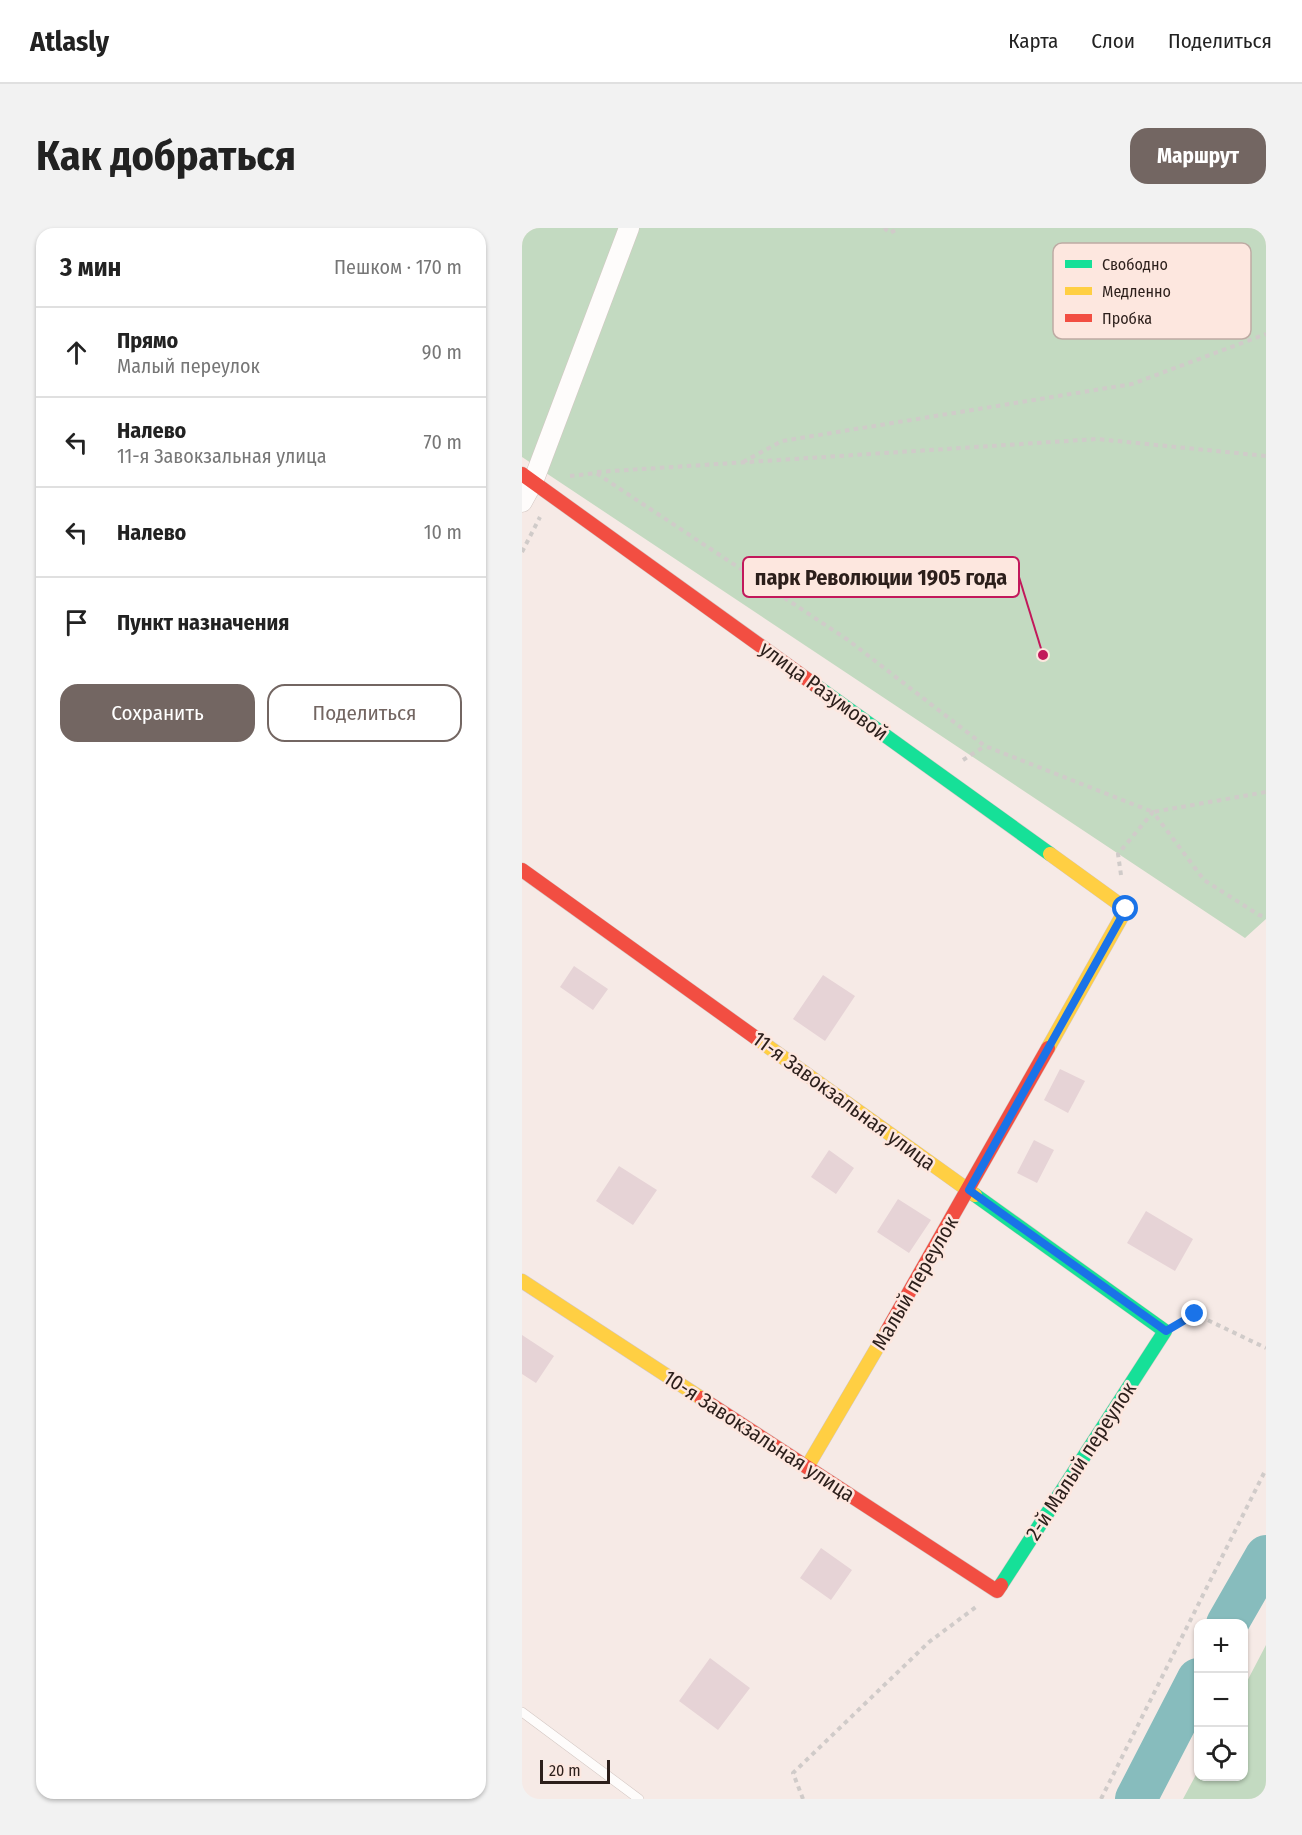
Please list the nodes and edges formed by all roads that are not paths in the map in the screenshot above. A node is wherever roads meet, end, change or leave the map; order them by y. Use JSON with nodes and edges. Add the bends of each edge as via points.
{"nodes":[{"id":1,"x":629,"y":228,"type":"edge"},
{"id":2,"x":528,"y":478,"type":"edge"},
{"id":3,"x":522,"y":502,"type":"edge"},
{"id":4,"x":522,"y":870,"type":"edge"},
{"id":5,"x":1126,"y":909,"type":"joint"},
{"id":6,"x":969,"y":1190,"type":"junction"},
{"id":7,"x":522,"y":1281,"type":"edge"},
{"id":8,"x":1166,"y":1331,"type":"joint"},
{"id":9,"x":807,"y":1467,"type":"junction"},
{"id":10,"x":996,"y":1591,"type":"joint"},
{"id":11,"x":522,"y":1712,"type":"edge"},
{"id":12,"x":639,"y":1799,"type":"edge"}],
"edges":[{"from":1,"to":2,"type":"street"},
{"from":2,"to":3,"type":"street"},
{"from":2,"to":5,"type":"street","name":"улица Разумовой"},
{"from":4,"to":6,"type":"street","name":"11-я Завокзальная улица"},
{"from":5,"to":6,"type":"street","name":"Малый переулок"},
{"from":6,"to":8,"type":"street","name":"11-я Завокзальная улица"},
{"from":6,"to":9,"type":"street","name":"Малый переулок"},
{"from":7,"to":9,"type":"street","name":"10-я Завокзальная улица"},
{"from":8,"to":10,"type":"street","name":"2-й Малый переулок"},
{"from":9,"to":10,"type":"street","name":"10-я Завокзальная улица"},
{"from":11,"to":12,"type":"lane"}]}
